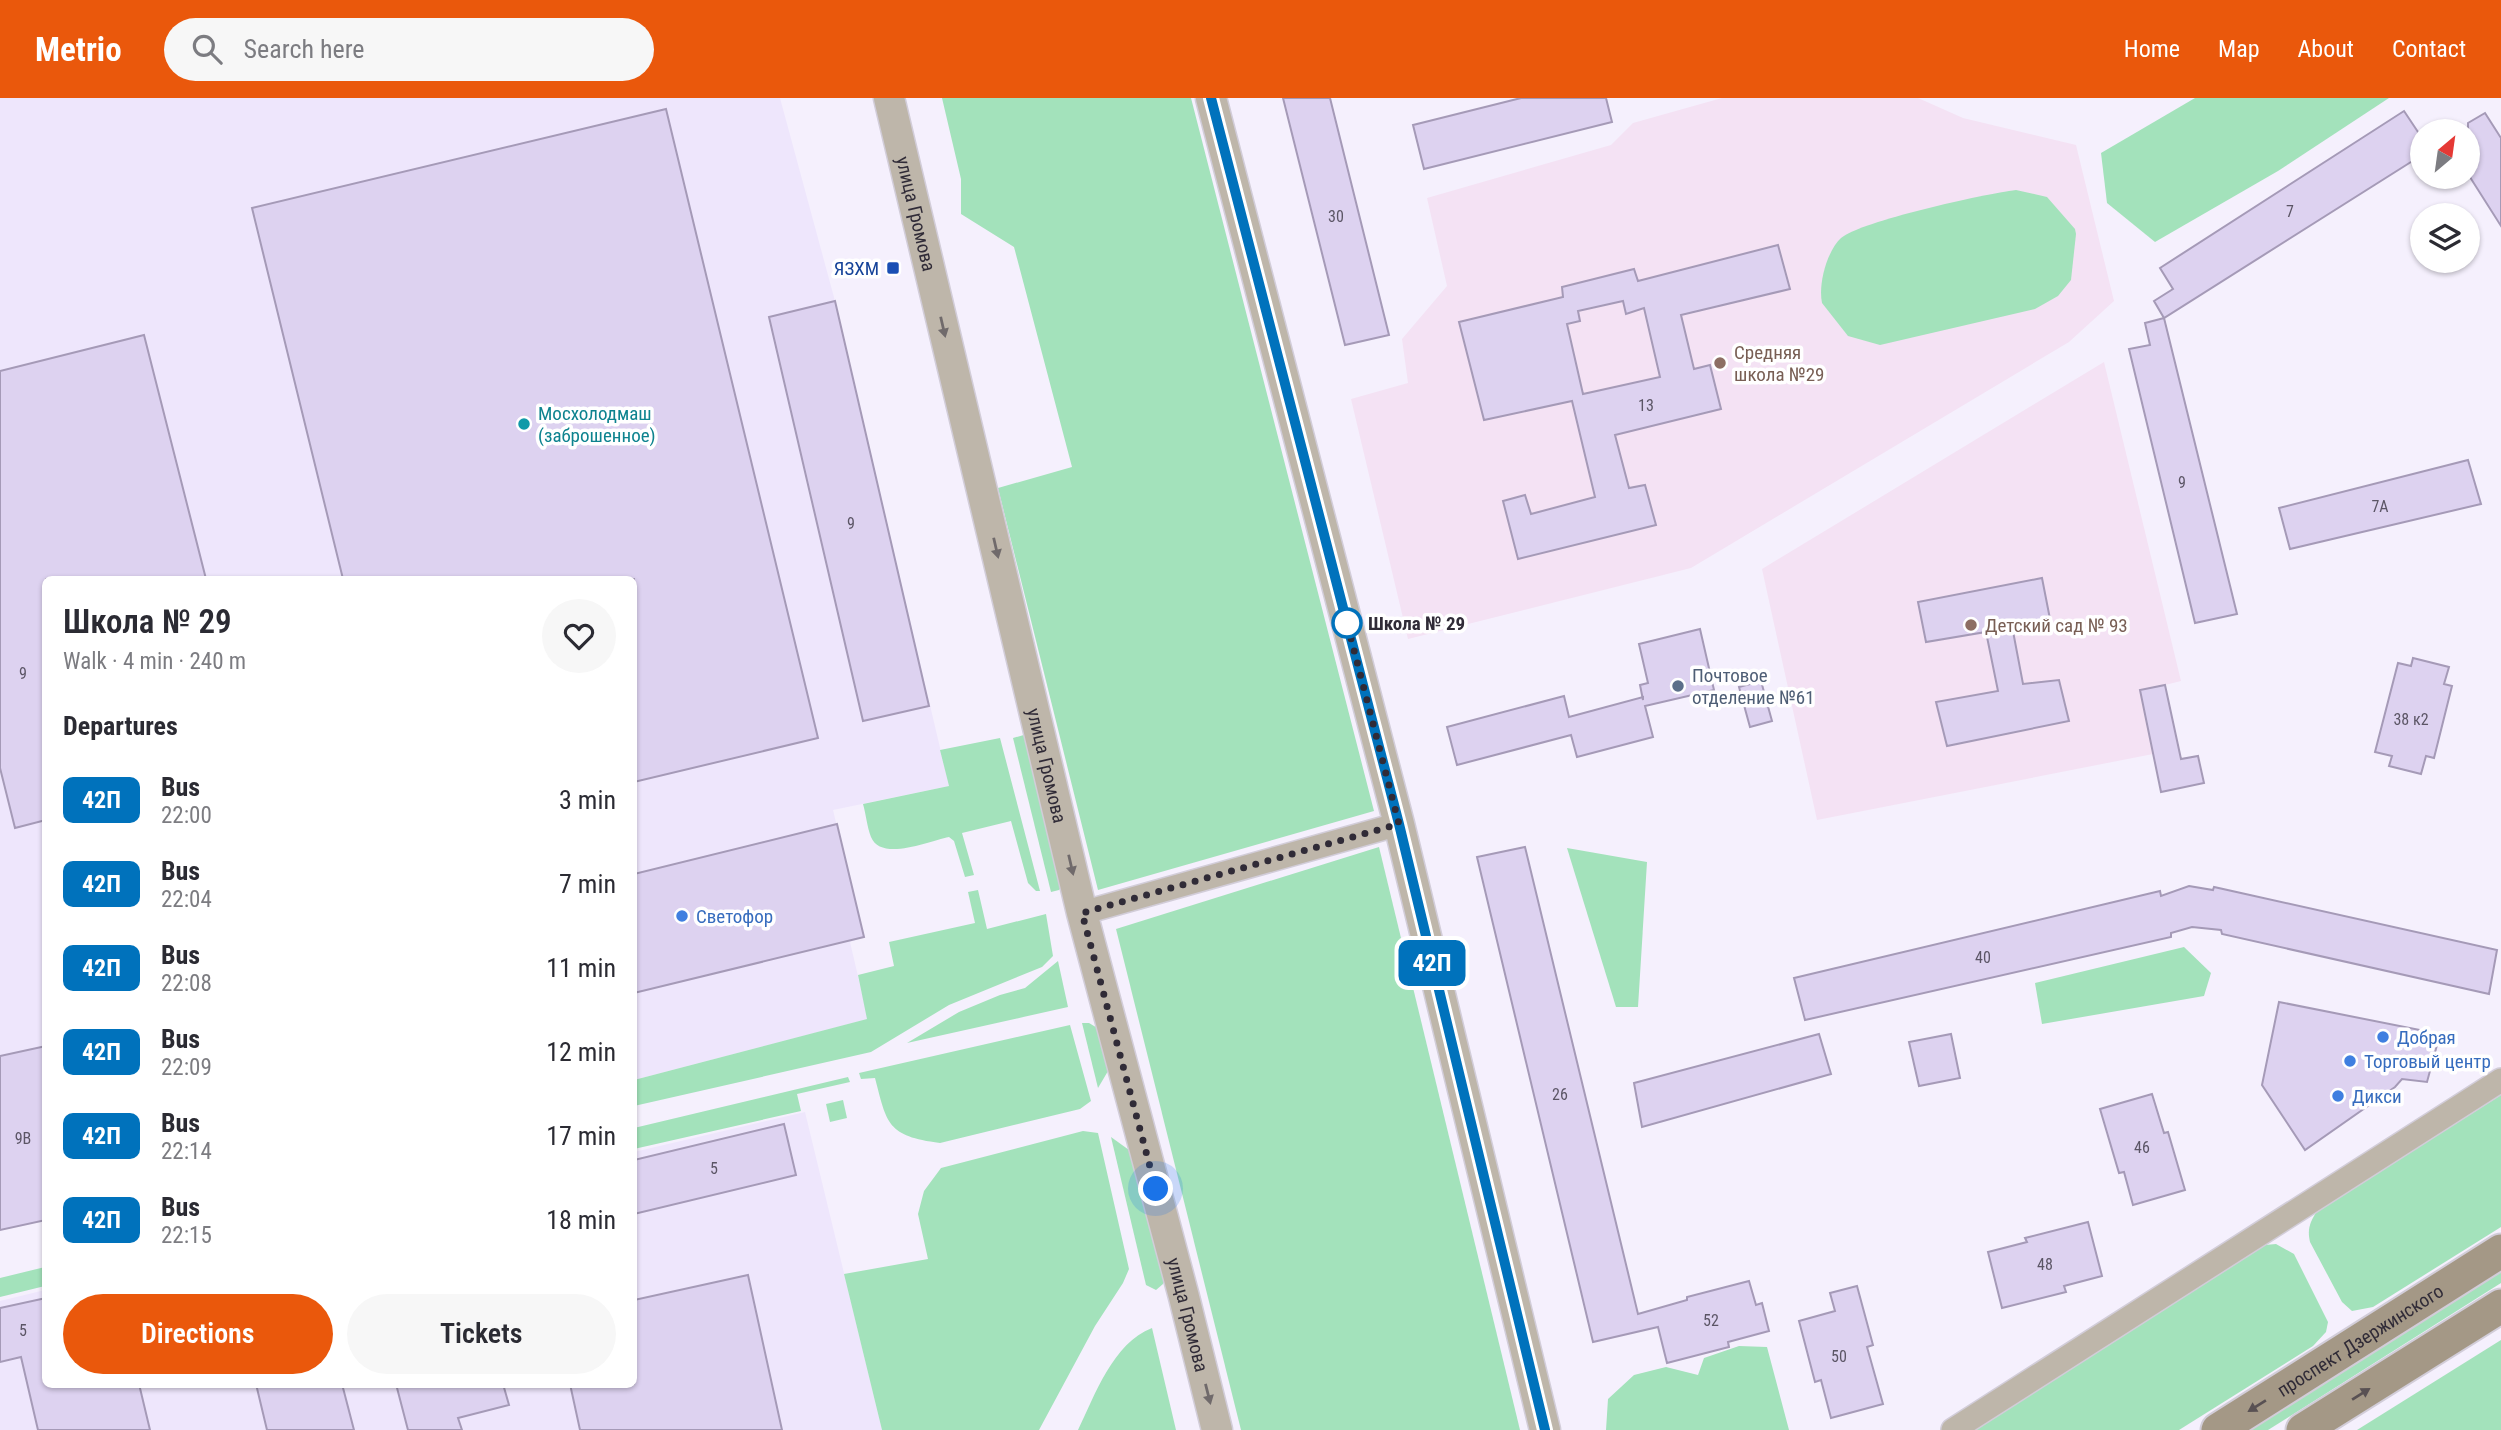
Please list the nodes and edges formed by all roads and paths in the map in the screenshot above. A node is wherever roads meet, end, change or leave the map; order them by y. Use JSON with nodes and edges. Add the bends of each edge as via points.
{"nodes":[{"id":1,"x":889,"y":98,"type":"edge"},
{"id":2,"x":1211,"y":98,"type":"edge"},
{"id":3,"x":1399,"y":824,"type":"junction"},
{"id":4,"x":1082,"y":913,"type":"junction"},
{"id":5,"x":2501,"y":1080,"type":"edge"},
{"id":6,"x":2501,"y":1251,"type":"edge"},
{"id":7,"x":2501,"y":1306,"type":"edge"},
{"id":8,"x":1217,"y":1430,"type":"edge"},
{"id":9,"x":1545,"y":1430,"type":"edge"},
{"id":10,"x":1953,"y":1430,"type":"edge"},
{"id":11,"x":2218,"y":1430,"type":"edge"},
{"id":12,"x":2303,"y":1430,"type":"edge"}],
"edges":[{"from":1,"to":4,"type":"street","name":"улица Громова","one_way":true},
{"from":2,"to":3,"type":"street"},
{"from":3,"to":4,"type":"street"},
{"from":3,"to":9,"type":"street"},
{"from":4,"to":8,"type":"street","name":"улица Громова","one_way":true},
{"from":5,"to":10,"type":"street"},
{"from":6,"to":11,"type":"main road","name":"проспект Дзержинского","one_way":true},
{"from":12,"to":7,"type":"main road","one_way":true}]}
